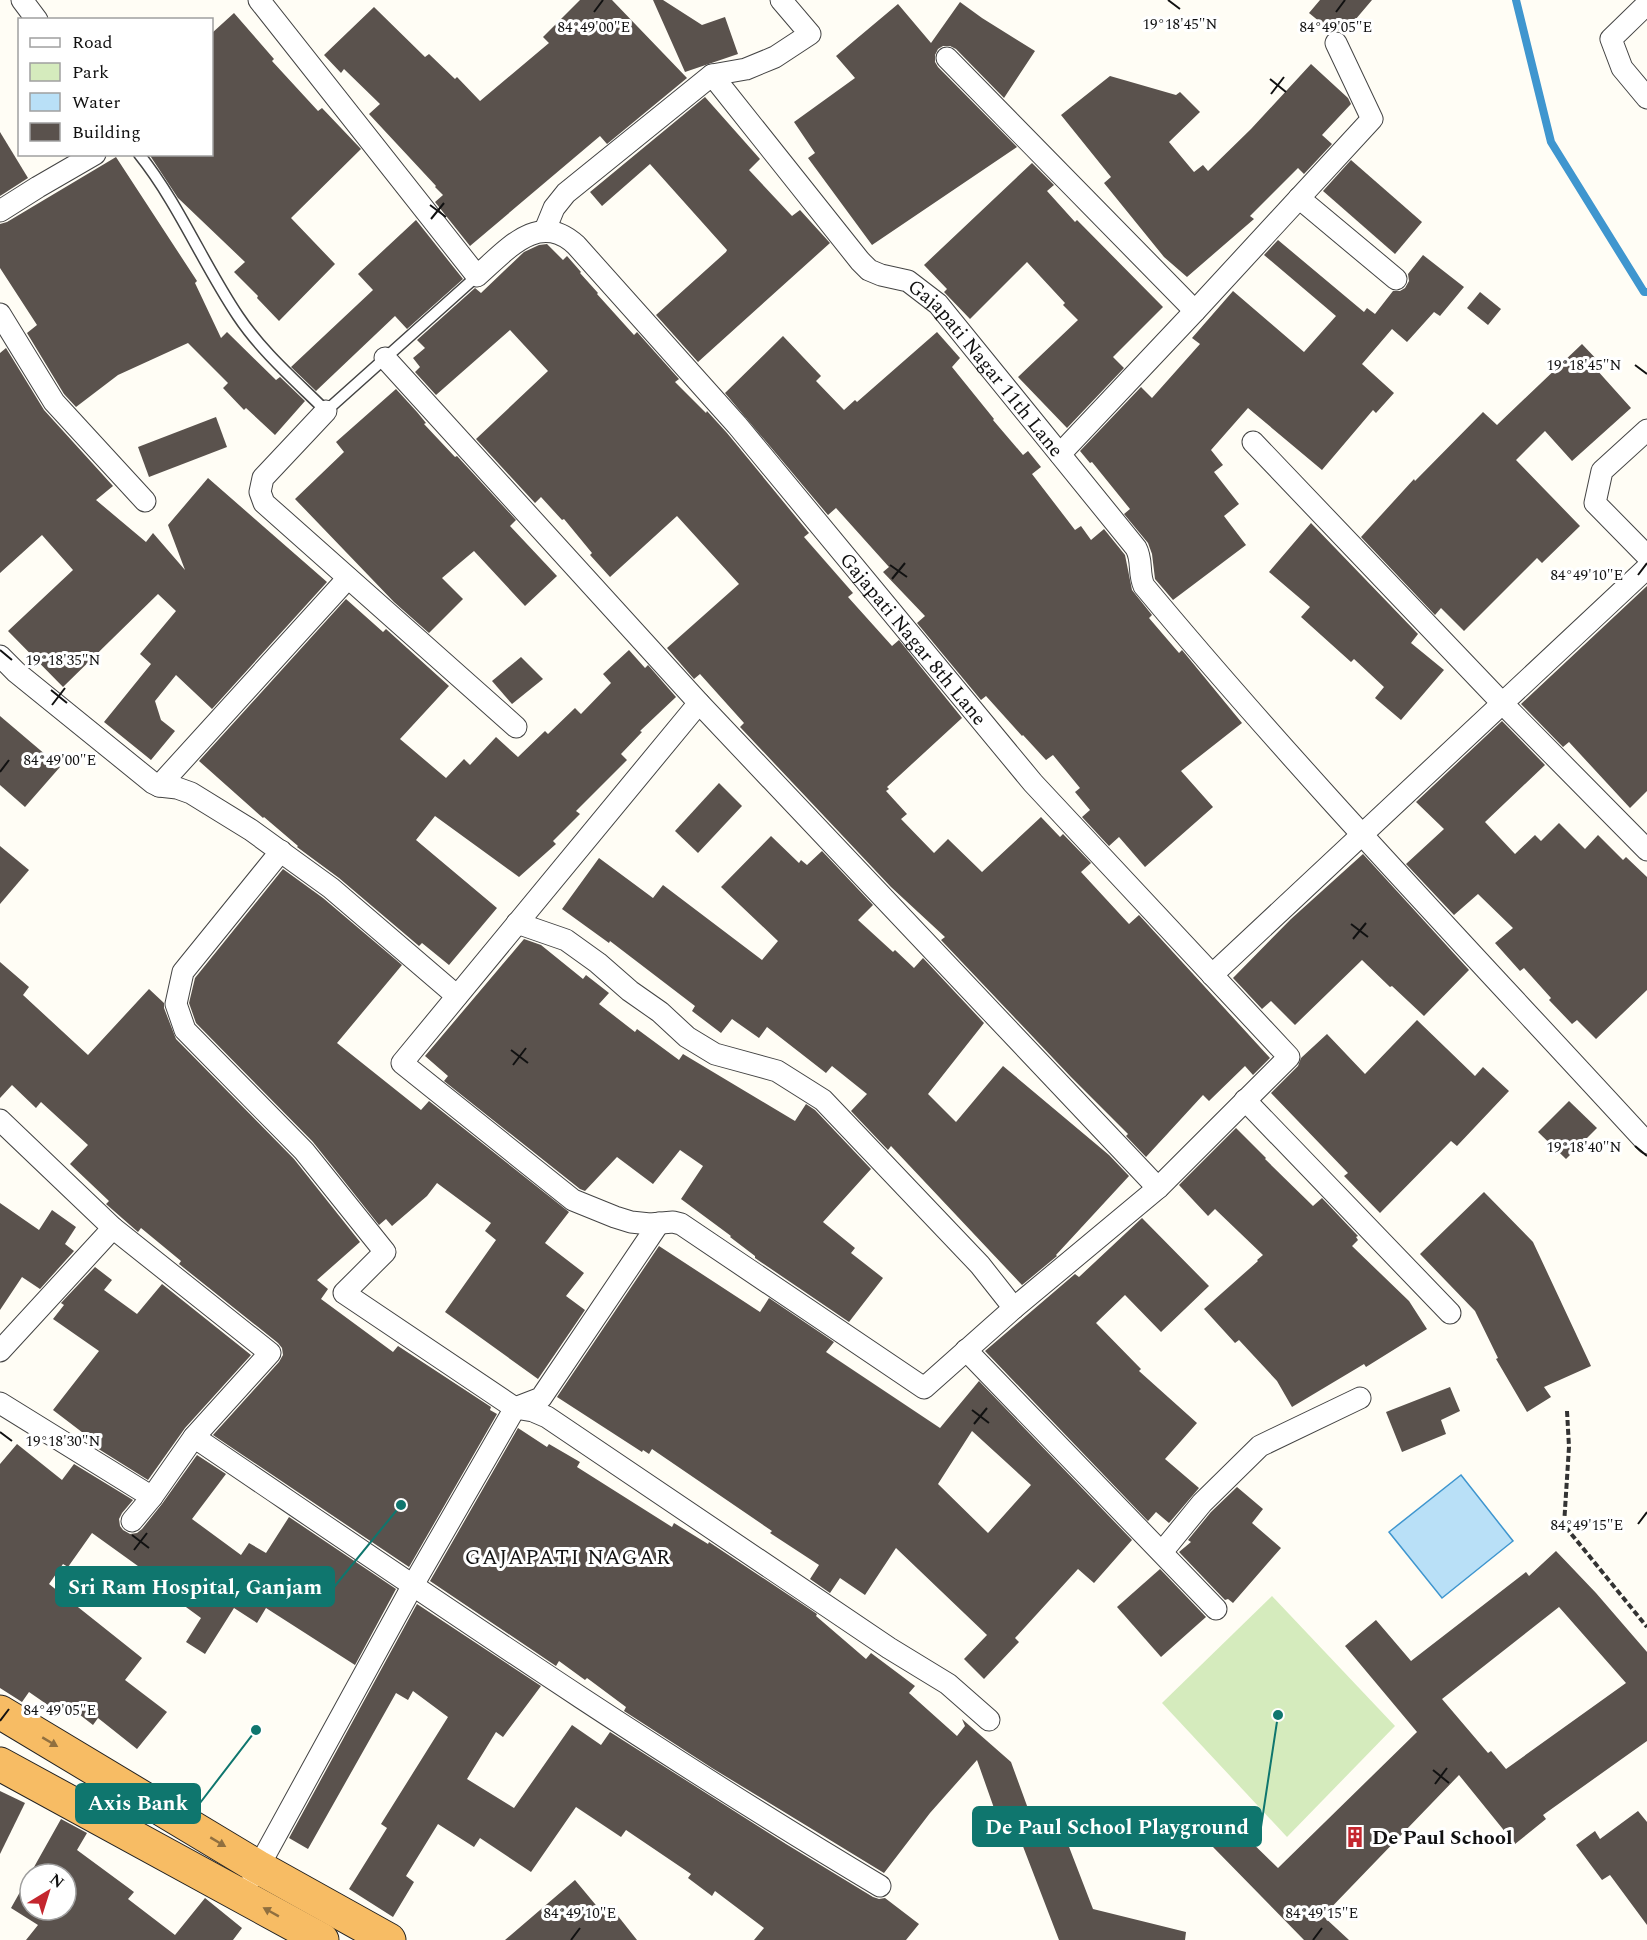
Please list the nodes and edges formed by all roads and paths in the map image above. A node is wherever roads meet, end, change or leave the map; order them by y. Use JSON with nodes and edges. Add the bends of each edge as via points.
{"nodes":[{"id":1,"x":22,"y":0,"type":"edge"},
{"id":2,"x":782,"y":0,"type":"edge"},
{"id":3,"x":263,"y":2,"type":"edge"},
{"id":4,"x":1647,"y":4,"type":"edge"},
{"id":5,"x":35,"y":18,"type":"edge"},
{"id":6,"x":1336,"y":43,"type":"dead end"},
{"id":7,"x":947,"y":58,"type":"dead end"},
{"id":8,"x":712,"y":75,"type":"junction"},
{"id":9,"x":1647,"y":98,"type":"edge"},
{"id":10,"x":92,"y":156,"type":"edge"},
{"id":11,"x":140,"y":156,"type":"edge"},
{"id":12,"x":1299,"y":198,"type":"junction"},
{"id":13,"x":0,"y":212,"type":"edge"},
{"id":14,"x":542,"y":230,"type":"junction"},
{"id":15,"x":477,"y":276,"type":"junction"},
{"id":16,"x":1396,"y":279,"type":"dead end"},
{"id":17,"x":1196,"y":311,"type":"junction"},
{"id":18,"x":0,"y":314,"type":"edge"},
{"id":19,"x":385,"y":358,"type":"junction"},
{"id":20,"x":326,"y":411,"type":"junction"},
{"id":21,"x":1647,"y":430,"type":"edge"},
{"id":22,"x":1253,"y":442,"type":"dead end"},
{"id":23,"x":1059,"y":454,"type":"junction"},
{"id":24,"x":145,"y":501,"type":"dead end"},
{"id":25,"x":1647,"y":556,"type":"edge"},
{"id":26,"x":1647,"y":568,"type":"edge"},
{"id":27,"x":348,"y":578,"type":"junction"},
{"id":28,"x":0,"y":656,"type":"edge"},
{"id":29,"x":699,"y":703,"type":"junction"},
{"id":30,"x":1503,"y":704,"type":"junction"},
{"id":31,"x":516,"y":727,"type":"dead end"},
{"id":32,"x":159,"y":786,"type":"junction"},
{"id":33,"x":1362,"y":834,"type":"junction"},
{"id":34,"x":1647,"y":850,"type":"edge"},
{"id":35,"x":281,"y":851,"type":"junction"},
{"id":36,"x":517,"y":923,"type":"junction"},
{"id":37,"x":1212,"y":975,"type":"junction"},
{"id":38,"x":457,"y":996,"type":"junction"},
{"id":39,"x":1245,"y":1100,"type":"junction"},
{"id":40,"x":0,"y":1120,"type":"edge"},
{"id":41,"x":1647,"y":1143,"type":"edge"},
{"id":42,"x":1158,"y":1188,"type":"junction"},
{"id":43,"x":659,"y":1223,"type":"junction"},
{"id":44,"x":113,"y":1228,"type":"junction"},
{"id":45,"x":1014,"y":1308,"type":"junction"},
{"id":46,"x":1450,"y":1313,"type":"dead end"},
{"id":47,"x":966,"y":1350,"type":"junction"},
{"id":48,"x":0,"y":1351,"type":"edge"},
{"id":49,"x":1360,"y":1398,"type":"dead end"},
{"id":50,"x":0,"y":1403,"type":"edge"},
{"id":51,"x":515,"y":1408,"type":"junction"},
{"id":52,"x":1567,"y":1411,"type":"dead end"},
{"id":53,"x":194,"y":1437,"type":"junction"},
{"id":54,"x":152,"y":1497,"type":"junction"},
{"id":55,"x":132,"y":1521,"type":"dead end"},
{"id":56,"x":1162,"y":1552,"type":"junction"},
{"id":57,"x":413,"y":1585,"type":"junction"},
{"id":58,"x":1216,"y":1609,"type":"dead end"},
{"id":59,"x":1647,"y":1627,"type":"edge"},
{"id":60,"x":0,"y":1712,"type":"edge"},
{"id":61,"x":988,"y":1720,"type":"dead end"},
{"id":62,"x":0,"y":1764,"type":"edge"},
{"id":63,"x":258,"y":1867,"type":"junction"},
{"id":64,"x":880,"y":1886,"type":"dead end"},
{"id":65,"x":242,"y":1896,"type":"junction"},
{"id":66,"x":322,"y":1940,"type":"edge"},
{"id":67,"x":389,"y":1940,"type":"edge"}],
"edges":[{"from":1,"to":5,"type":"street"},
{"from":2,"to":8,"type":"street","via":[[810,34],[775,57],[746,69]]},
{"from":3,"to":15,"type":"street"},
{"from":4,"to":9,"type":"street","via":[[1611,39],[1622,68]]},
{"from":6,"to":12,"type":"street","via":[[1372,119]]},
{"from":7,"to":17,"type":"street"},
{"from":8,"to":14,"type":"street","via":[[566,193]]},
{"from":8,"to":23,"type":"street","name":"Gajapati Nagar 11th Lane","via":[[860,261],[881,275],[908,281],[938,304]]},
{"from":10,"to":13,"type":"street"},
{"from":11,"to":20,"type":"lane","via":[[250,332]]},
{"from":12,"to":16,"type":"street"},
{"from":12,"to":17,"type":"street"},
{"from":14,"to":15,"type":"street","via":[[522,238]]},
{"from":14,"to":37,"type":"street","name":"Gajapati Nagar 8th Lane","via":[[559,233],[576,245],[736,425],[1033,783]]},
{"from":15,"to":19,"type":"lane"},
{"from":17,"to":23,"type":"street"},
{"from":18,"to":24,"type":"street","via":[[54,402]]},
{"from":19,"to":20,"type":"lane"},
{"from":19,"to":29,"type":"street"},
{"from":20,"to":27,"type":"street","via":[[268,471],[260,492],[264,503]]},
{"from":21,"to":25,"type":"street","via":[[1602,471],[1595,503]]},
{"from":22,"to":30,"type":"street"},
{"from":23,"to":33,"type":"street","name":"Gajapati Nagar 11th Lane","via":[[1136,548],[1144,586]]},
{"from":26,"to":30,"type":"street"},
{"from":27,"to":31,"type":"street"},
{"from":27,"to":32,"type":"street"},
{"from":28,"to":32,"type":"street"},
{"from":29,"to":36,"type":"street"},
{"from":29,"to":42,"type":"street"},
{"from":30,"to":33,"type":"street"},
{"from":30,"to":34,"type":"street"},
{"from":32,"to":35,"type":"street","via":[[198,796]]},
{"from":33,"to":37,"type":"street"},
{"from":33,"to":41,"type":"street","name":"Gajapati Nagar 11th Lane"},
{"from":35,"to":38,"type":"street","via":[[331,888]]},
{"from":35,"to":51,"type":"street","via":[[183,972],[176,1004],[185,1030],[304,1151],[385,1252],[344,1293]]},
{"from":36,"to":38,"type":"street"},
{"from":36,"to":45,"type":"street","via":[[566,940],[687,1037],[715,1054],[777,1071],[822,1100],[980,1265]]},
{"from":37,"to":39,"type":"street","name":"Gajapati Nagar 8th Lane","via":[[1288,1057]]},
{"from":38,"to":43,"type":"street","via":[[402,1063],[573,1200],[631,1222]]},
{"from":39,"to":42,"type":"street"},
{"from":39,"to":46,"type":"street"},
{"from":40,"to":44,"type":"street"},
{"from":42,"to":45,"type":"street"},
{"from":43,"to":47,"type":"street","via":[[681,1224],[924,1388]]},
{"from":43,"to":51,"type":"street","via":[[541,1398]]},
{"from":44,"to":48,"type":"street"},
{"from":44,"to":53,"type":"street","via":[[270,1353]]},
{"from":45,"to":47,"type":"street"},
{"from":47,"to":56,"type":"street"},
{"from":49,"to":56,"type":"street","via":[[1260,1446],[1202,1503]]},
{"from":50,"to":54,"type":"street"},
{"from":51,"to":57,"type":"street"},
{"from":51,"to":61,"type":"street","via":[[547,1417],[948,1684]]},
{"from":52,"to":59,"type":"path","via":[[1569,1447],[1563,1526]]},
{"from":53,"to":54,"type":"street"},
{"from":53,"to":57,"type":"street"},
{"from":54,"to":55,"type":"street"},
{"from":56,"to":58,"type":"street"},
{"from":57,"to":63,"type":"street"},
{"from":57,"to":64,"type":"street","via":[[676,1760]]},
{"from":60,"to":63,"type":"highway","one_way":true},
{"from":62,"to":65,"type":"highway"},
{"from":63,"to":65,"type":"street"},
{"from":63,"to":67,"type":"highway"},
{"from":66,"to":65,"type":"highway","one_way":true}]}
